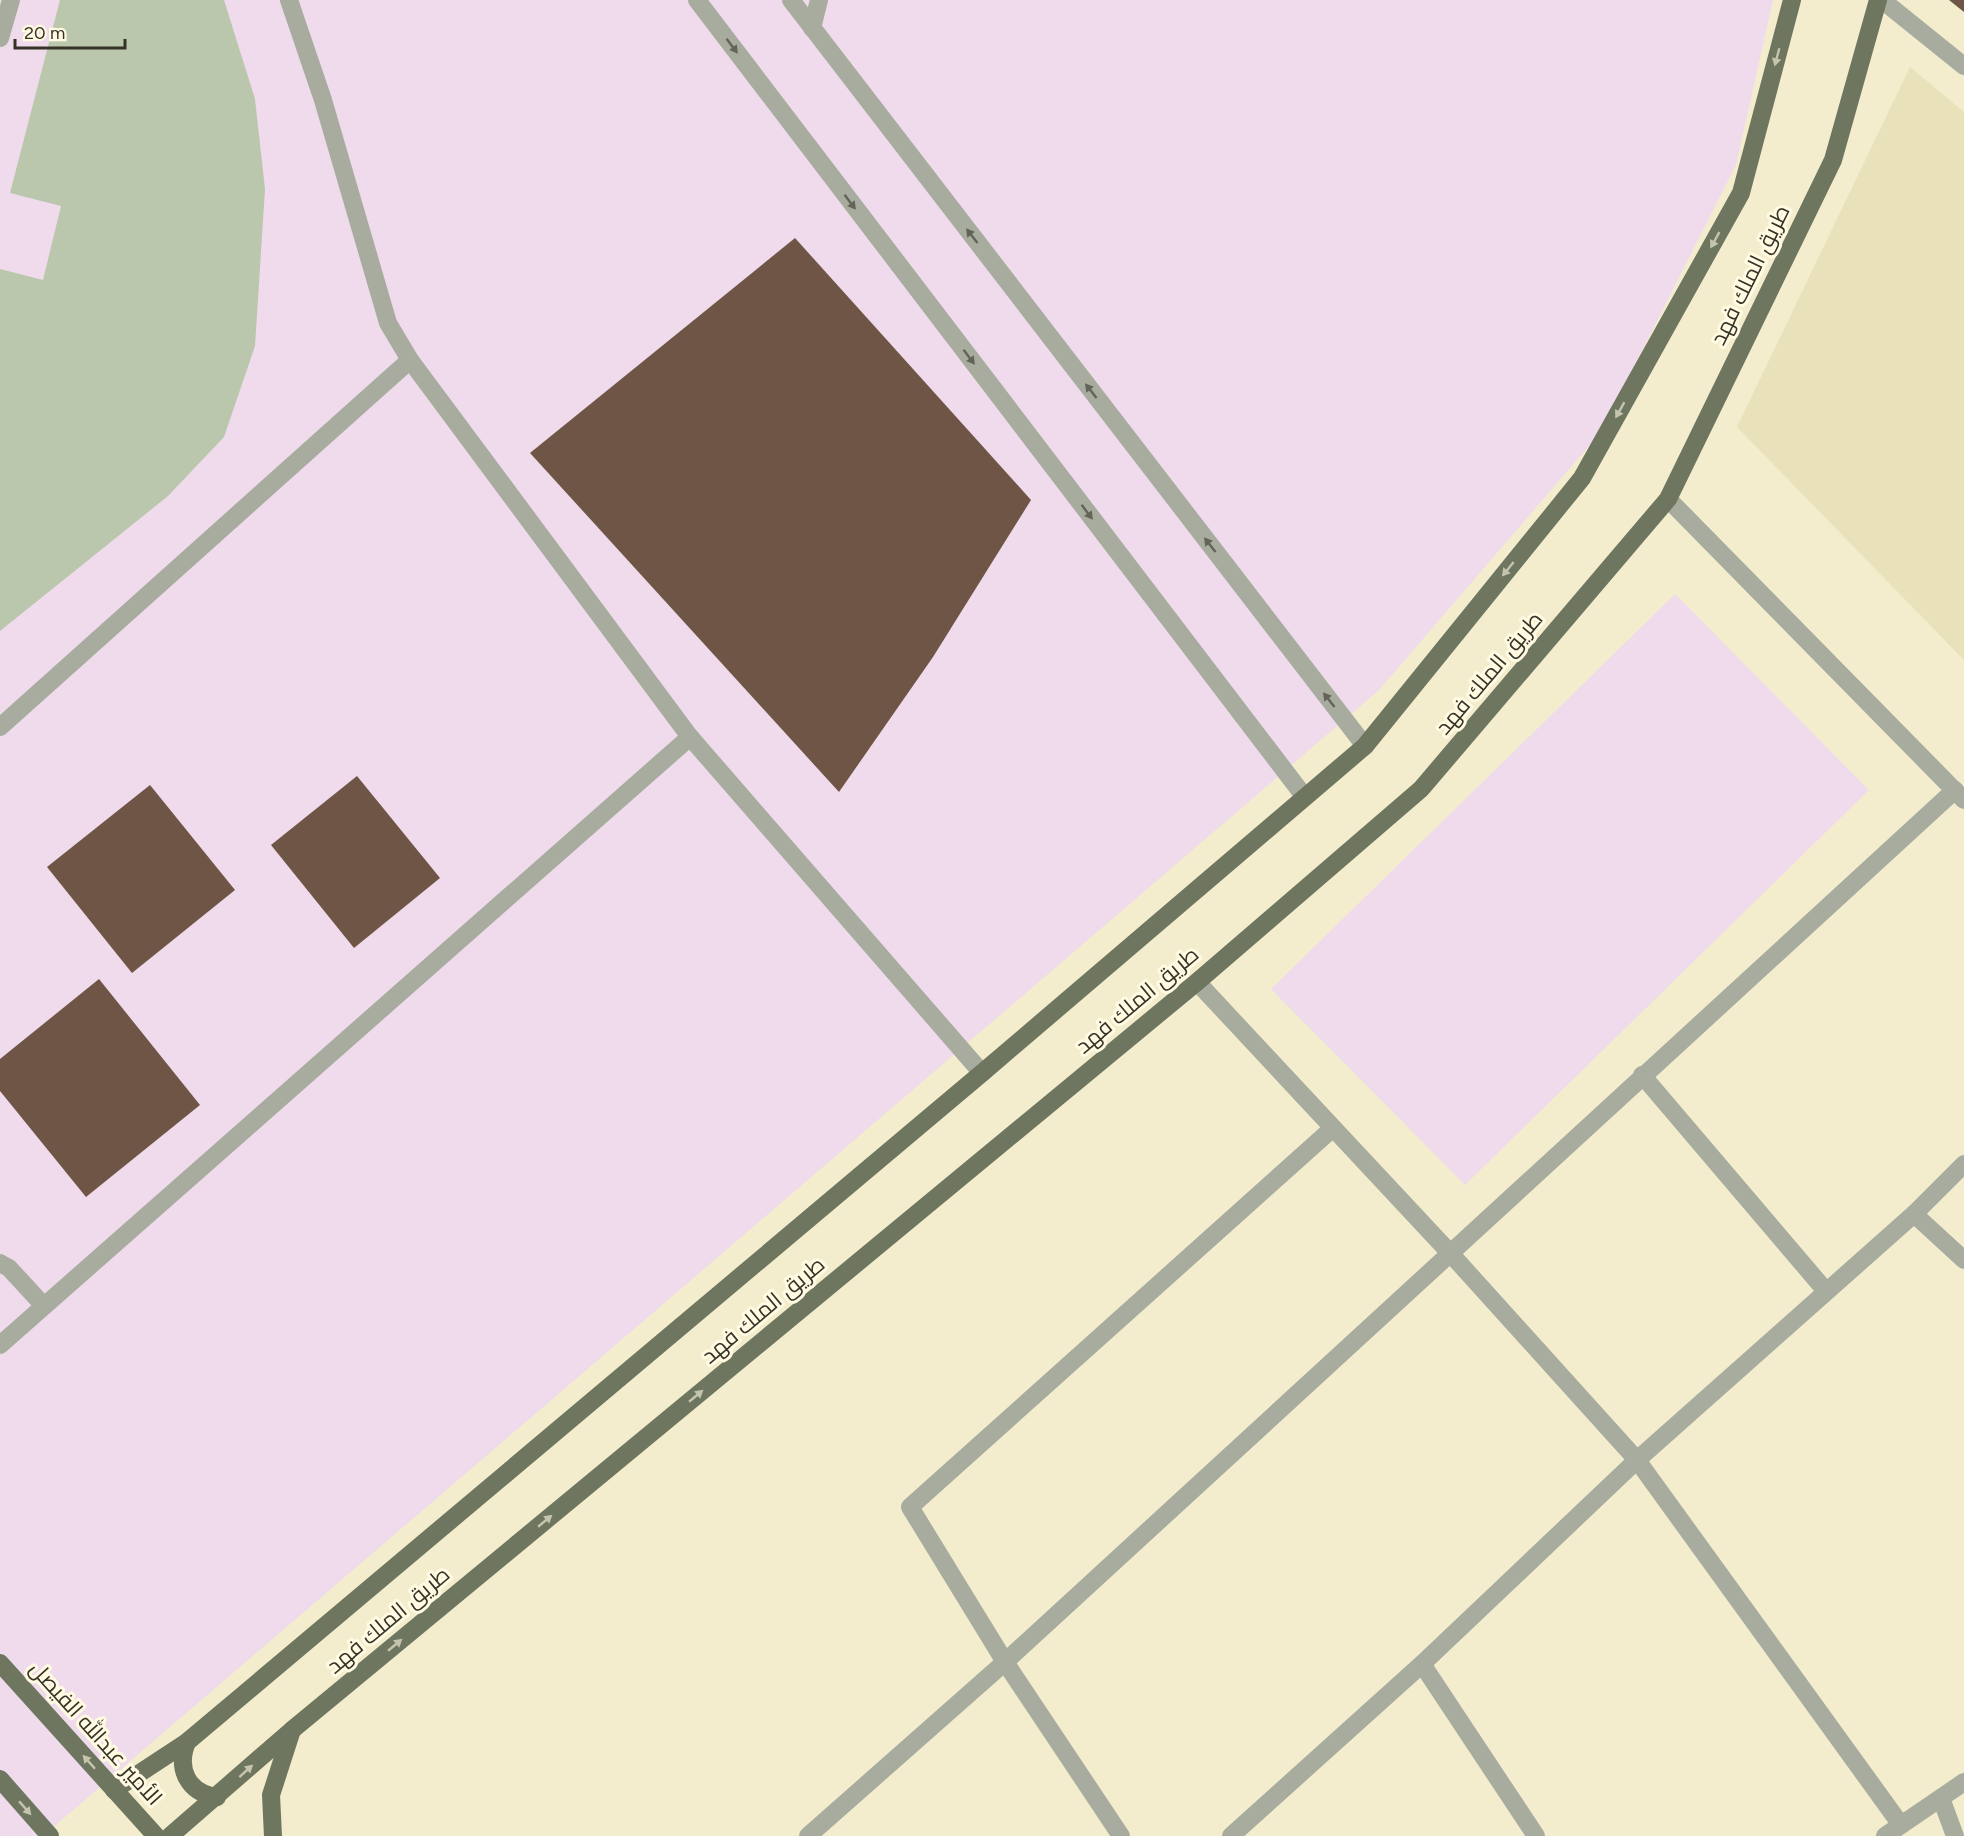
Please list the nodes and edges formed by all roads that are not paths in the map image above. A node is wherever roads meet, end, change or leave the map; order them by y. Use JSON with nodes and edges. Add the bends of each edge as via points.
{"nodes":[{"id":1,"x":11,"y":0,"type":"edge"},
{"id":2,"x":290,"y":0,"type":"edge"},
{"id":3,"x":697,"y":0,"type":"edge"},
{"id":4,"x":792,"y":0,"type":"edge"},
{"id":5,"x":819,"y":0,"type":"edge"},
{"id":6,"x":1792,"y":0,"type":"edge"},
{"id":7,"x":1880,"y":0,"type":"edge"},
{"id":8,"x":812,"y":28,"type":"junction"},
{"id":9,"x":0,"y":39,"type":"edge"},
{"id":10,"x":1964,"y":66,"type":"edge"},
{"id":11,"x":410,"y":360,"type":"junction"},
{"id":12,"x":1668,"y":499,"type":"junction"},
{"id":13,"x":0,"y":727,"type":"edge"},
{"id":14,"x":690,"y":737,"type":"junction"},
{"id":15,"x":1365,"y":746,"type":"junction"},
{"id":16,"x":1959,"y":795,"type":"edge"},
{"id":17,"x":1304,"y":796,"type":"junction"},
{"id":18,"x":1197,"y":982,"type":"junction"},
{"id":19,"x":982,"y":1073,"type":"junction"},
{"id":20,"x":1642,"y":1075,"type":"junction"},
{"id":21,"x":1333,"y":1128,"type":"junction"},
{"id":22,"x":1964,"y":1164,"type":"edge"},
{"id":23,"x":1914,"y":1214,"type":"junction"},
{"id":24,"x":1450,"y":1253,"type":"junction"},
{"id":25,"x":1964,"y":1260,"type":"edge"},
{"id":26,"x":0,"y":1263,"type":"edge"},
{"id":27,"x":1825,"y":1290,"type":"junction"},
{"id":28,"x":44,"y":1306,"type":"junction"},
{"id":29,"x":0,"y":1344,"type":"edge"},
{"id":30,"x":1637,"y":1460,"type":"junction"},
{"id":31,"x":1005,"y":1662,"type":"junction"},
{"id":32,"x":0,"y":1663,"type":"edge"},
{"id":33,"x":1422,"y":1664,"type":"junction"},
{"id":34,"x":292,"y":1730,"type":"junction"},
{"id":35,"x":187,"y":1742,"type":"junction"},
{"id":36,"x":0,"y":1779,"type":"edge"},
{"id":37,"x":1964,"y":1782,"type":"edge"},
{"id":38,"x":114,"y":1790,"type":"junction"},
{"id":39,"x":217,"y":1797,"type":"junction"},
{"id":40,"x":1941,"y":1798,"type":"junction"},
{"id":41,"x":1901,"y":1825,"type":"junction"},
{"id":42,"x":50,"y":1836,"type":"edge"},
{"id":43,"x":156,"y":1836,"type":"edge"},
{"id":44,"x":170,"y":1836,"type":"edge"},
{"id":45,"x":273,"y":1836,"type":"edge"},
{"id":46,"x":808,"y":1836,"type":"edge"},
{"id":47,"x":1121,"y":1836,"type":"edge"},
{"id":48,"x":1231,"y":1836,"type":"edge"},
{"id":49,"x":1536,"y":1836,"type":"edge"},
{"id":50,"x":1885,"y":1836,"type":"edge"},
{"id":51,"x":1955,"y":1836,"type":"edge"}],
"edges":[{"from":1,"to":9,"type":"street"},
{"from":2,"to":11,"type":"street","via":[[388,323]]},
{"from":3,"to":17,"type":"street","one_way":true},
{"from":4,"to":8,"type":"street"},
{"from":5,"to":8,"type":"street"},
{"from":6,"to":15,"type":"main road","name":"طريق الملك فهد","one_way":true,"via":[[1741,193],[1582,478]]},
{"from":7,"to":10,"type":"street"},
{"from":7,"to":12,"type":"main road","name":"طريق الملك فهد","via":[[1833,160]]},
{"from":15,"to":8,"type":"street","one_way":true},
{"from":11,"to":13,"type":"street"},
{"from":11,"to":14,"type":"street"},
{"from":12,"to":16,"type":"street"},
{"from":12,"to":18,"type":"main road","name":"طريق الملك فهد","via":[[1421,789]]},
{"from":14,"to":19,"type":"street"},
{"from":14,"to":28,"type":"street"},
{"from":15,"to":17,"type":"main road","name":"طريق الملك فهد"},
{"from":16,"to":20,"type":"street"},
{"from":17,"to":19,"type":"main road","name":"طريق الملك فهد"},
{"from":18,"to":21,"type":"street"},
{"from":34,"to":18,"type":"main road","name":"طريق الملك فهد","one_way":true},
{"from":19,"to":35,"type":"main road","name":"طريق الملك فهد"},
{"from":20,"to":24,"type":"street"},
{"from":20,"to":27,"type":"street"},
{"from":21,"to":24,"type":"street"},
{"from":21,"to":31,"type":"street","via":[[910,1507]]},
{"from":22,"to":23,"type":"street"},
{"from":23,"to":25,"type":"street"},
{"from":23,"to":27,"type":"street"},
{"from":24,"to":30,"type":"street"},
{"from":24,"to":31,"type":"street"},
{"from":26,"to":28,"type":"street"},
{"from":27,"to":30,"type":"street"},
{"from":28,"to":29,"type":"street"},
{"from":30,"to":33,"type":"street"},
{"from":30,"to":41,"type":"street"},
{"from":31,"to":46,"type":"street"},
{"from":31,"to":47,"type":"street"},
{"from":38,"to":32,"type":"main road","name":"الأمير عبدالله الفيصل","one_way":true},
{"from":33,"to":48,"type":"street"},
{"from":33,"to":49,"type":"street"},
{"from":39,"to":34,"type":"main road","name":"طريق الملك فهد","one_way":true},
{"from":34,"to":45,"type":"main road","via":[[271,1795]]},
{"from":35,"to":38,"type":"main road","name":"طريق الملك فهد"},
{"from":35,"to":39,"type":"main road","via":[[181,1760],[186,1779],[200,1792]]},
{"from":36,"to":42,"type":"main road","one_way":true},
{"from":37,"to":40,"type":"street"},
{"from":38,"to":43,"type":"main road","name":"الأمير عبدالله الفيصل"},
{"from":39,"to":44,"type":"main road","name":"طريق الملك فهد"},
{"from":40,"to":41,"type":"street"},
{"from":40,"to":51,"type":"street"},
{"from":41,"to":50,"type":"street"}]}
